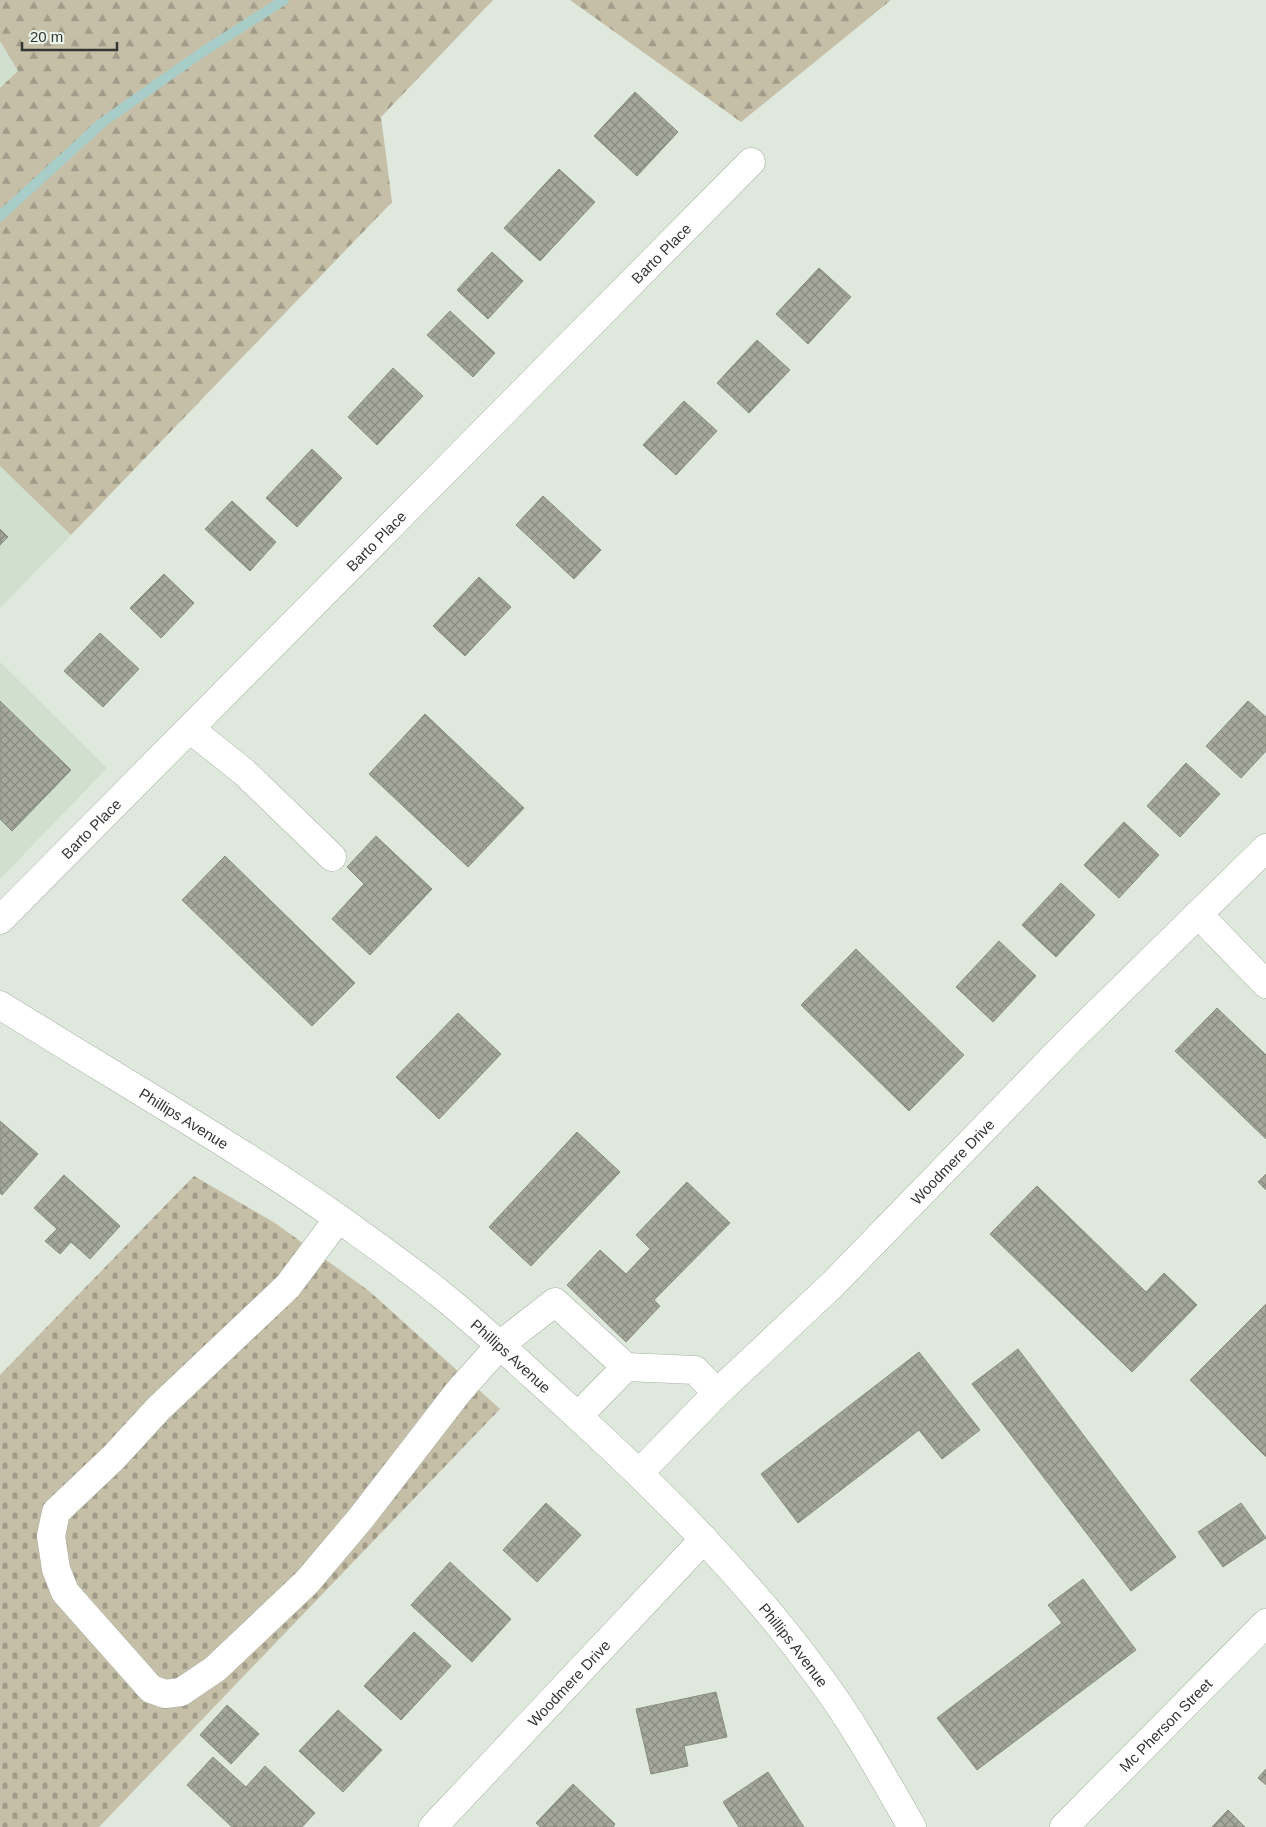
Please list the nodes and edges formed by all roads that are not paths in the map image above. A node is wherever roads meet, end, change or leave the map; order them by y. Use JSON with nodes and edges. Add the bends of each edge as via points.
{"nodes":[{"id":1,"x":752,"y":162,"type":"dead end"},
{"id":2,"x":190,"y":729,"type":"junction"},
{"id":3,"x":1266,"y":848,"type":"edge"},
{"id":4,"x":332,"y":858,"type":"dead end"},
{"id":5,"x":1198,"y":914,"type":"junction"},
{"id":6,"x":0,"y":920,"type":"edge"},
{"id":7,"x":1266,"y":984,"type":"edge"},
{"id":8,"x":0,"y":1005,"type":"edge"},
{"id":9,"x":338,"y":1219,"type":"junction"},
{"id":10,"x":500,"y":1345,"type":"junction"},
{"id":11,"x":626,"y":1367,"type":"junction"},
{"id":12,"x":717,"y":1393,"type":"junction"},
{"id":13,"x":578,"y":1416,"type":"junction"},
{"id":14,"x":639,"y":1473,"type":"junction"},
{"id":15,"x":704,"y":1539,"type":"junction"},
{"id":16,"x":1266,"y":1622,"type":"edge"},
{"id":17,"x":433,"y":1827,"type":"edge"},
{"id":18,"x":912,"y":1827,"type":"edge"},
{"id":19,"x":1064,"y":1827,"type":"edge"}],
"edges":[{"from":1,"to":2,"type":"street","name":"Barto Place"},
{"from":2,"to":4,"type":"street","via":[[244,772]]},
{"from":2,"to":6,"type":"street","name":"Barto Place"},
{"from":3,"to":5,"type":"street","name":"Woodmere Drive"},
{"from":5,"to":7,"type":"street"},
{"from":5,"to":12,"type":"street","name":"Woodmere Drive","via":[[1072,1038],[833,1284]]},
{"from":8,"to":9,"type":"street","name":"Phillips Avenue","via":[[261,1165]]},
{"from":9,"to":10,"type":"street","name":"Phillips Avenue","via":[[427,1284]]},
{"from":9,"to":10,"type":"street","via":[[288,1286],[158,1409],[56,1512],[50,1536],[56,1569],[65,1592],[151,1689],[165,1694],[181,1692],[215,1669],[308,1582],[459,1391]]},
{"from":10,"to":11,"type":"street","via":[[555,1302]]},
{"from":10,"to":13,"type":"street","name":"Phillips Avenue"},
{"from":11,"to":12,"type":"street","via":[[695,1370]]},
{"from":11,"to":13,"type":"street"},
{"from":12,"to":14,"type":"street","name":"Woodmere Drive"},
{"from":13,"to":14,"type":"street","name":"Phillips Avenue"},
{"from":14,"to":15,"type":"street","name":"Phillips Avenue"},
{"from":15,"to":17,"type":"street","name":"Woodmere Drive"},
{"from":15,"to":18,"type":"street","name":"Phillips Avenue","via":[[745,1584],[822,1680]]},
{"from":16,"to":19,"type":"street","name":"Mc Pherson Street"}]}
